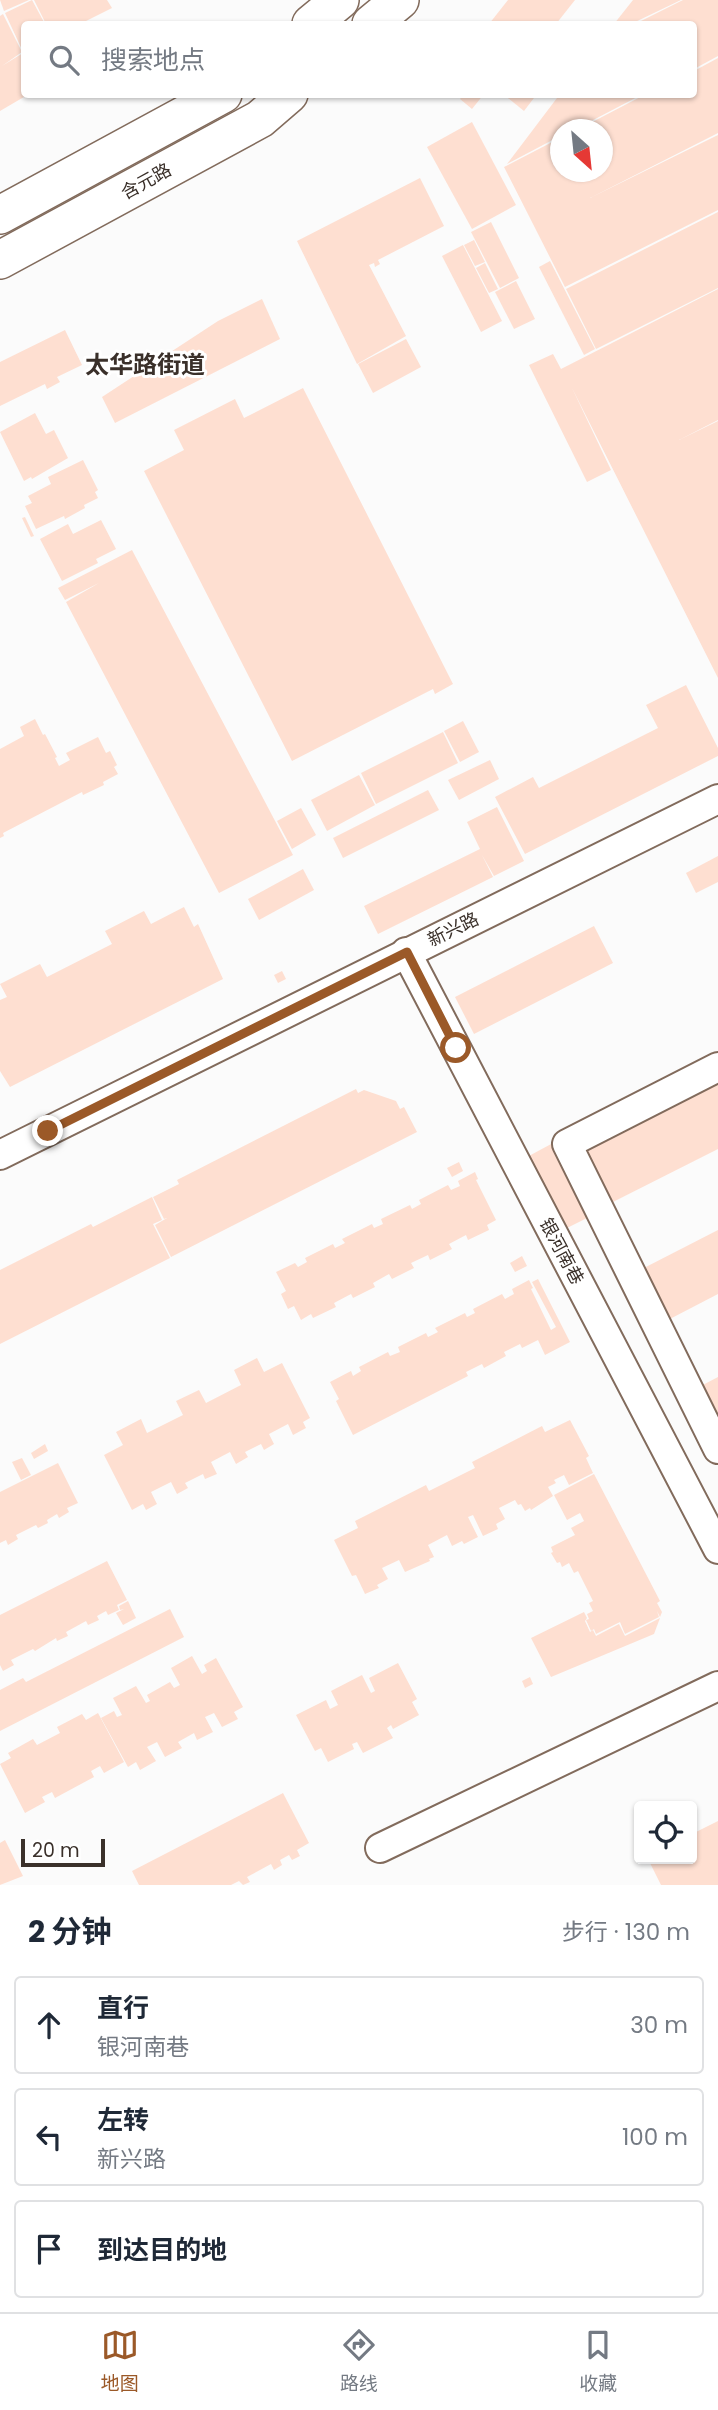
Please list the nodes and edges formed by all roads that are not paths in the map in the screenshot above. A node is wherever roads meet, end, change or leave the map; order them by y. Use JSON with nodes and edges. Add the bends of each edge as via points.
{"nodes":[{"id":1,"x":340,"y":0,"type":"edge"},
{"id":2,"x":400,"y":0,"type":"edge"},
{"id":3,"x":315,"y":21,"type":"edge"},
{"id":4,"x":375,"y":21,"type":"edge"},
{"id":5,"x":216,"y":98,"type":"edge"},
{"id":6,"x":284,"y":98,"type":"edge"},
{"id":7,"x":0,"y":215,"type":"edge"},
{"id":8,"x":0,"y":261,"type":"edge"},
{"id":9,"x":718,"y":799,"type":"edge"},
{"id":10,"x":407,"y":952,"type":"junction"},
{"id":11,"x":718,"y":1067,"type":"edge"},
{"id":12,"x":0,"y":1155,"type":"edge"},
{"id":13,"x":718,"y":1449,"type":"edge"},
{"id":14,"x":718,"y":1549,"type":"edge"},
{"id":15,"x":718,"y":1686,"type":"edge"},
{"id":16,"x":380,"y":1848,"type":"dead end"}],
"edges":[{"from":1,"to":3,"type":"main road"},
{"from":2,"to":4,"type":"main road"},
{"from":5,"to":7,"type":"main road"},
{"from":6,"to":8,"type":"main road","name":"含元路","via":[[260,119]]},
{"from":9,"to":10,"type":"street","name":"新兴路"},
{"from":10,"to":12,"type":"street","name":"新兴路"},
{"from":10,"to":14,"type":"street","name":"银河南巷"},
{"from":11,"to":13,"type":"street","via":[[566,1144]]},
{"from":15,"to":16,"type":"street"}]}
